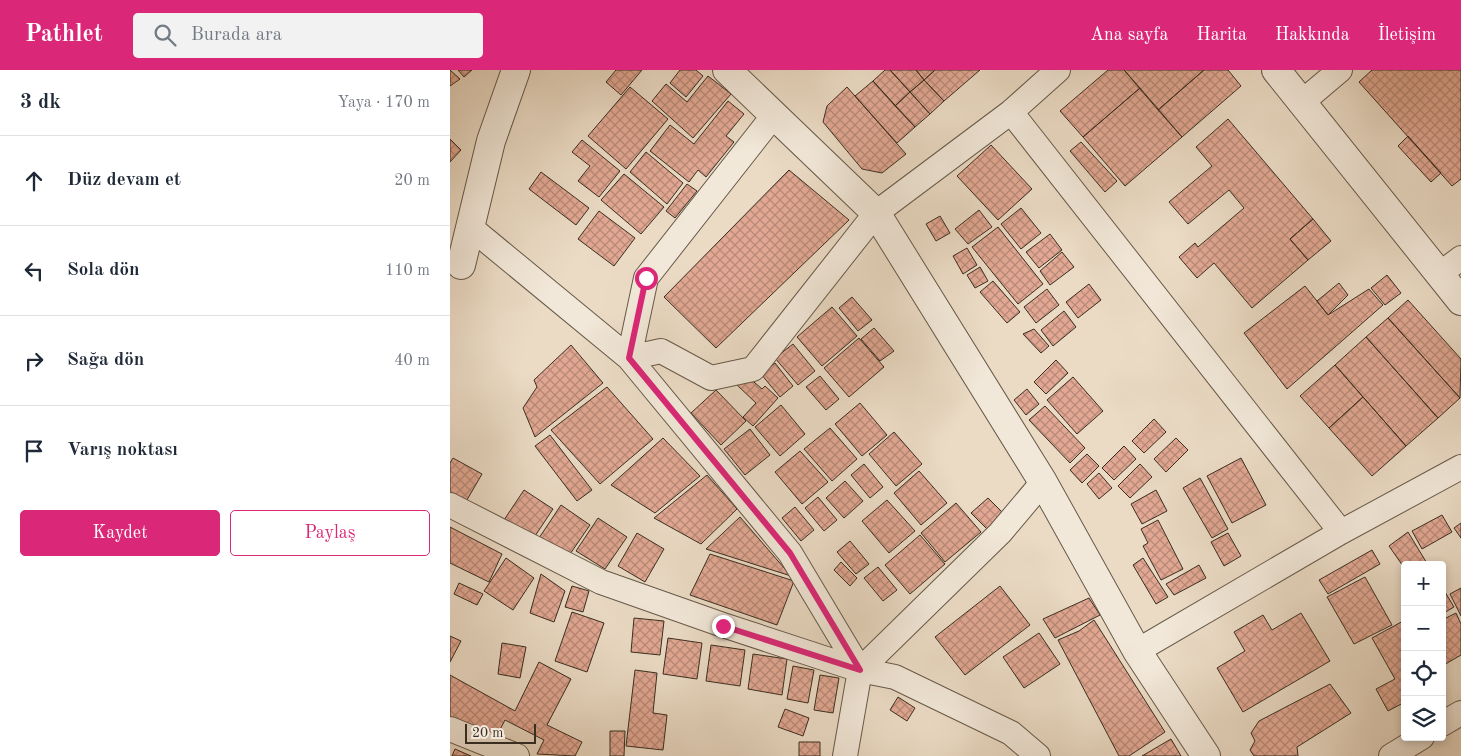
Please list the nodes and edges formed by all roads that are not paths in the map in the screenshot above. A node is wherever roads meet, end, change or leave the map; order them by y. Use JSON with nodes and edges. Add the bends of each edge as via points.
{"nodes":[{"id":1,"x":516,"y":70,"type":"edge"},
{"id":2,"x":727,"y":70,"type":"edge"},
{"id":3,"x":1058,"y":70,"type":"edge"},
{"id":4,"x":1276,"y":70,"type":"edge"},
{"id":5,"x":1340,"y":70,"type":"edge"},
{"id":6,"x":1301,"y":103,"type":"junction"},
{"id":7,"x":1011,"y":112,"type":"junction"},
{"id":8,"x":774,"y":116,"type":"junction"},
{"id":9,"x":876,"y":213,"type":"junction"},
{"id":10,"x":470,"y":227,"type":"junction"},
{"id":11,"x":1461,"y":258,"type":"edge"},
{"id":12,"x":454,"y":269,"type":"edge"},
{"id":13,"x":1440,"y":274,"type":"junction"},
{"id":14,"x":1461,"y":301,"type":"edge"},
{"id":15,"x":629,"y":358,"type":"junction"},
{"id":16,"x":1461,"y":467,"type":"edge"},
{"id":17,"x":1043,"y":482,"type":"junction"},
{"id":18,"x":450,"y":505,"type":"edge"},
{"id":19,"x":1341,"y":532,"type":"junction"},
{"id":20,"x":1137,"y":652,"type":"junction"},
{"id":21,"x":860,"y":670,"type":"junction"},
{"id":22,"x":1461,"y":713,"type":"edge"},
{"id":23,"x":1446,"y":722,"type":"edge"},
{"id":24,"x":450,"y":729,"type":"edge"},
{"id":25,"x":1011,"y":733,"type":"junction"},
{"id":26,"x":1415,"y":741,"type":"edge"},
{"id":27,"x":517,"y":756,"type":"edge"},
{"id":28,"x":845,"y":756,"type":"edge"},
{"id":29,"x":1008,"y":756,"type":"edge"},
{"id":30,"x":1038,"y":756,"type":"edge"},
{"id":31,"x":1206,"y":756,"type":"edge"},
{"id":32,"x":1391,"y":756,"type":"edge"}],
"edges":[{"from":1,"to":10,"type":"street","via":[[491,141]]},
{"from":2,"to":8,"type":"street"},
{"from":3,"to":7,"type":"street"},
{"from":4,"to":6,"type":"street"},
{"from":5,"to":6,"type":"street"},
{"from":6,"to":13,"type":"street"},
{"from":7,"to":9,"type":"street"},
{"from":7,"to":19,"type":"street"},
{"from":8,"to":9,"type":"street"},
{"from":8,"to":15,"type":"street","via":[[646,278]]},
{"from":9,"to":15,"type":"street","via":[[753,369],[711,378],[661,351]]},
{"from":9,"to":17,"type":"street"},
{"from":10,"to":12,"type":"street"},
{"from":10,"to":15,"type":"street"},
{"from":11,"to":13,"type":"street"},
{"from":13,"to":14,"type":"street"},
{"from":15,"to":21,"type":"street","via":[[790,553]]},
{"from":16,"to":19,"type":"street"},
{"from":17,"to":20,"type":"street"},
{"from":17,"to":21,"type":"street","via":[[1000,533]]},
{"from":18,"to":21,"type":"street","via":[[601,582]]},
{"from":19,"to":20,"type":"street"},
{"from":20,"to":31,"type":"street"},
{"from":21,"to":25,"type":"street","via":[[895,677]]},
{"from":21,"to":28,"type":"street"},
{"from":22,"to":23,"type":"street"},
{"from":24,"to":27,"type":"street"},
{"from":25,"to":29,"type":"street"},
{"from":25,"to":30,"type":"street"},
{"from":26,"to":32,"type":"street"}]}
